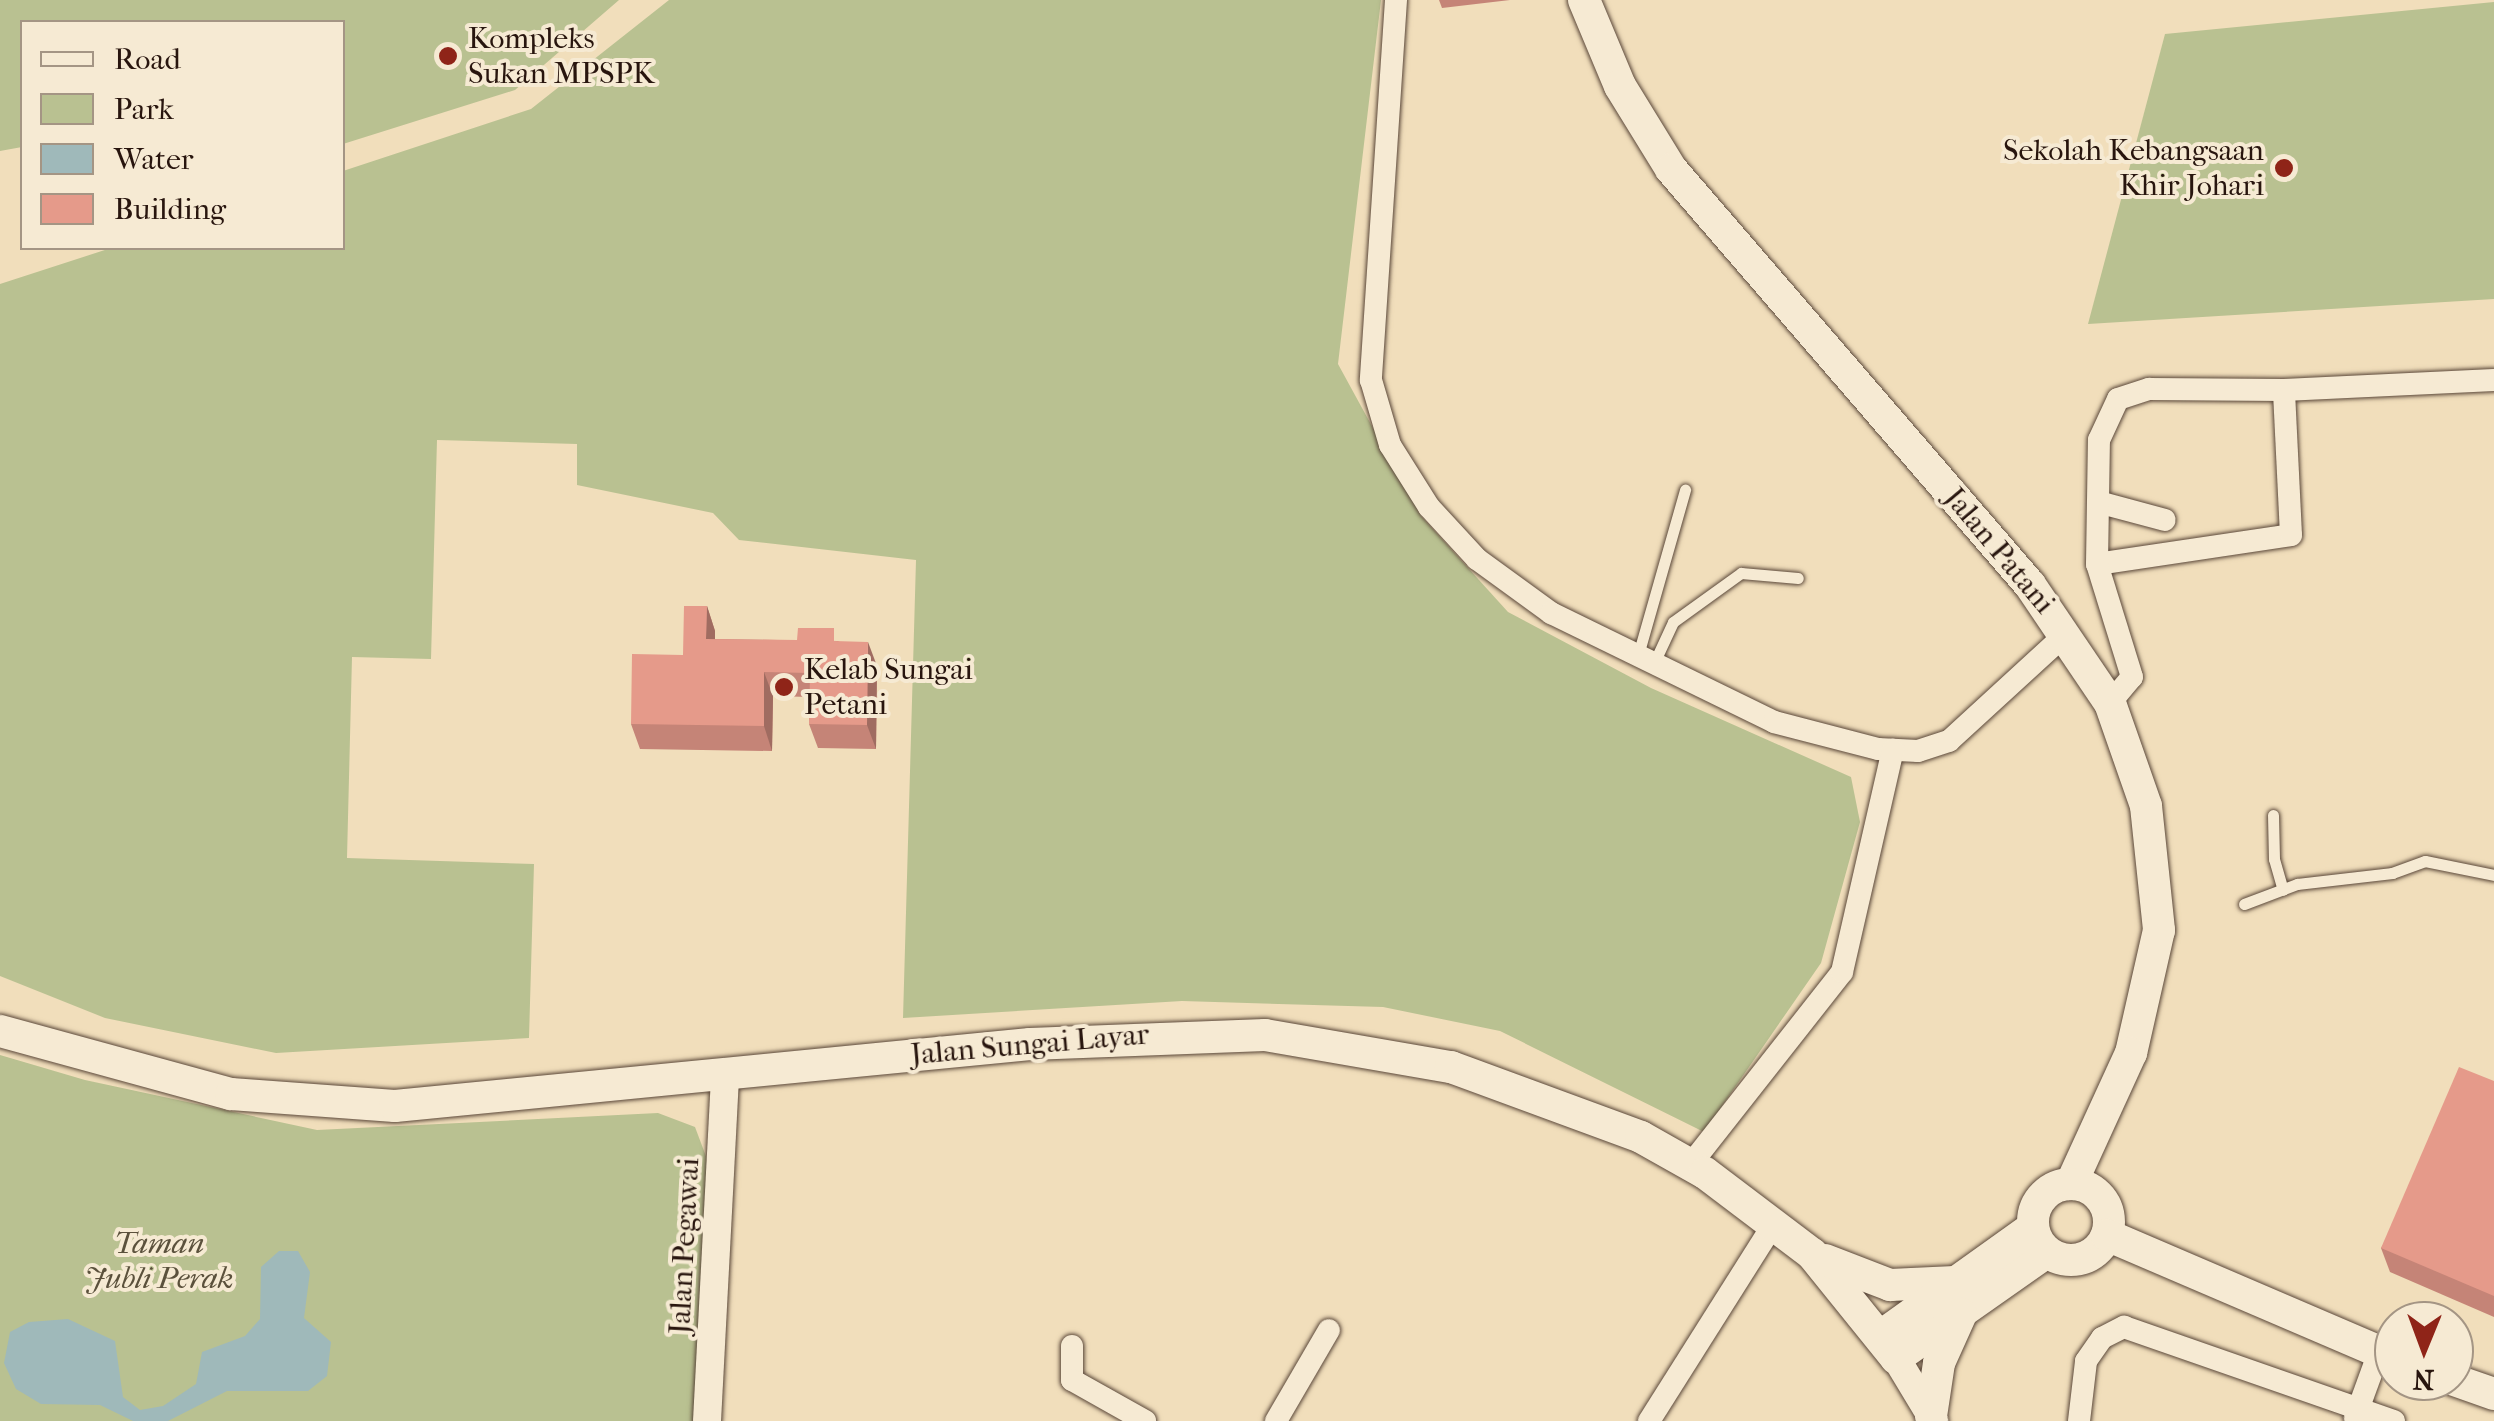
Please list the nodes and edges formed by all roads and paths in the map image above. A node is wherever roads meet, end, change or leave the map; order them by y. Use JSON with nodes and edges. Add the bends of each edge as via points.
{"nodes":[{"id":1,"x":1396,"y":0,"type":"edge"},
{"id":2,"x":1584,"y":0,"type":"edge"},
{"id":3,"x":2494,"y":380,"type":"edge"},
{"id":4,"x":2284,"y":390,"type":"junction"},
{"id":5,"x":1685,"y":490,"type":"dead end"},
{"id":6,"x":2098,"y":502,"type":"junction"},
{"id":7,"x":2164,"y":520,"type":"dead end"},
{"id":8,"x":2097,"y":564,"type":"junction"},
{"id":9,"x":1798,"y":578,"type":"dead end"},
{"id":10,"x":2067,"y":633,"type":"junction"},
{"id":11,"x":1646,"y":659,"type":"junction"},
{"id":12,"x":2110,"y":703,"type":"junction"},
{"id":13,"x":1893,"y":750,"type":"junction"},
{"id":14,"x":2274,"y":815,"type":"dead end"},
{"id":15,"x":2494,"y":875,"type":"edge"},
{"id":16,"x":2283,"y":890,"type":"junction"},
{"id":17,"x":2244,"y":904,"type":"dead end"},
{"id":18,"x":0,"y":1031,"type":"edge"},
{"id":19,"x":725,"y":1074,"type":"junction"},
{"id":20,"x":1691,"y":1164,"type":"junction"},
{"id":21,"x":2071,"y":1184,"type":"junction"},
{"id":22,"x":1774,"y":1223,"type":"junction"},
{"id":23,"x":2107,"y":1235,"type":"junction"},
{"id":24,"x":2040,"y":1239,"type":"junction"},
{"id":25,"x":1812,"y":1254,"type":"junction"},
{"id":26,"x":1959,"y":1296,"type":"junction"},
{"id":27,"x":1329,"y":1330,"type":"dead end"},
{"id":28,"x":1072,"y":1346,"type":"dead end"},
{"id":29,"x":1888,"y":1347,"type":"junction"},
{"id":30,"x":2374,"y":1350,"type":"edge"},
{"id":31,"x":2374,"y":1379,"type":"edge"},
{"id":32,"x":2356,"y":1414,"type":"edge"},
{"id":33,"x":1933,"y":1419,"type":"edge"},
{"id":34,"x":707,"y":1421,"type":"edge"},
{"id":35,"x":1145,"y":1421,"type":"edge"},
{"id":36,"x":1276,"y":1421,"type":"edge"},
{"id":37,"x":1649,"y":1421,"type":"edge"},
{"id":38,"x":2079,"y":1421,"type":"edge"},
{"id":39,"x":2394,"y":1421,"type":"edge"}],
"edges":[{"from":1,"to":11,"type":"street","via":[[1373,300],[1372,380],[1382,428],[1429,507],[1478,560],[1551,613]]},
{"from":2,"to":10,"type":"main road","name":"Jalan Patani","via":[[1620,86],[1671,169]]},
{"from":3,"to":4,"type":"street"},
{"from":4,"to":6,"type":"street","via":[[2130,391],[2102,425]]},
{"from":4,"to":8,"type":"street","via":[[2291,534]]},
{"from":5,"to":11,"type":"lane"},
{"from":6,"to":7,"type":"street"},
{"from":6,"to":8,"type":"street"},
{"from":8,"to":12,"type":"street","via":[[2132,677]]},
{"from":9,"to":11,"type":"lane","via":[[1741,573],[1673,622]]},
{"from":10,"to":12,"type":"main road","name":"Jalan Patani"},
{"from":10,"to":13,"type":"street","via":[[1949,741]]},
{"from":11,"to":13,"type":"street","via":[[1800,732]]},
{"from":12,"to":21,"type":"main road","name":"Jalan Patani","via":[[2146,806],[2159,930],[2132,1053]]},
{"from":13,"to":20,"type":"street","via":[[1842,972]]},
{"from":14,"to":16,"type":"lane","via":[[2274,859]]},
{"from":15,"to":16,"type":"lane","via":[[2442,860]]},
{"from":16,"to":17,"type":"lane"},
{"from":18,"to":19,"type":"main road","name":"Jalan Sungai Layar","via":[[189,1085],[311,1103],[521,1098]]},
{"from":19,"to":20,"type":"main road","name":"Jalan Sungai Layar","via":[[1129,1036],[1265,1035],[1357,1047],[1499,1080],[1602,1119]]},
{"from":19,"to":34,"type":"street","name":"Jalan Pegawai"},
{"from":20,"to":22,"type":"main road","name":"Jalan Sungai Layar"},
{"from":21,"to":23,"type":"main road","via":[[2088,1188],[2105,1204]]},
{"from":21,"to":24,"type":"main road","via":[[2039,1200]]},
{"from":22,"to":25,"type":"main road","name":"Jalan Sungai Layar"},
{"from":22,"to":37,"type":"street"},
{"from":23,"to":24,"type":"main road","via":[[2081,1259]]},
{"from":23,"to":30,"type":"main road"},
{"from":24,"to":26,"type":"main road"},
{"from":25,"to":26,"type":"main road","via":[[1890,1285]]},
{"from":25,"to":29,"type":"main road","name":"Jalan Sungai Layar"},
{"from":26,"to":29,"type":"main road"},
{"from":26,"to":33,"type":"main road","via":[[1939,1363]]},
{"from":27,"to":36,"type":"street"},
{"from":28,"to":35,"type":"street","via":[[1072,1380]]},
{"from":29,"to":33,"type":"street","name":"Jalan Sungai Layar"},
{"from":31,"to":32,"type":"street"},
{"from":32,"to":38,"type":"street","via":[[2124,1327],[2102,1338],[2086,1361]]},
{"from":32,"to":39,"type":"street"}]}
